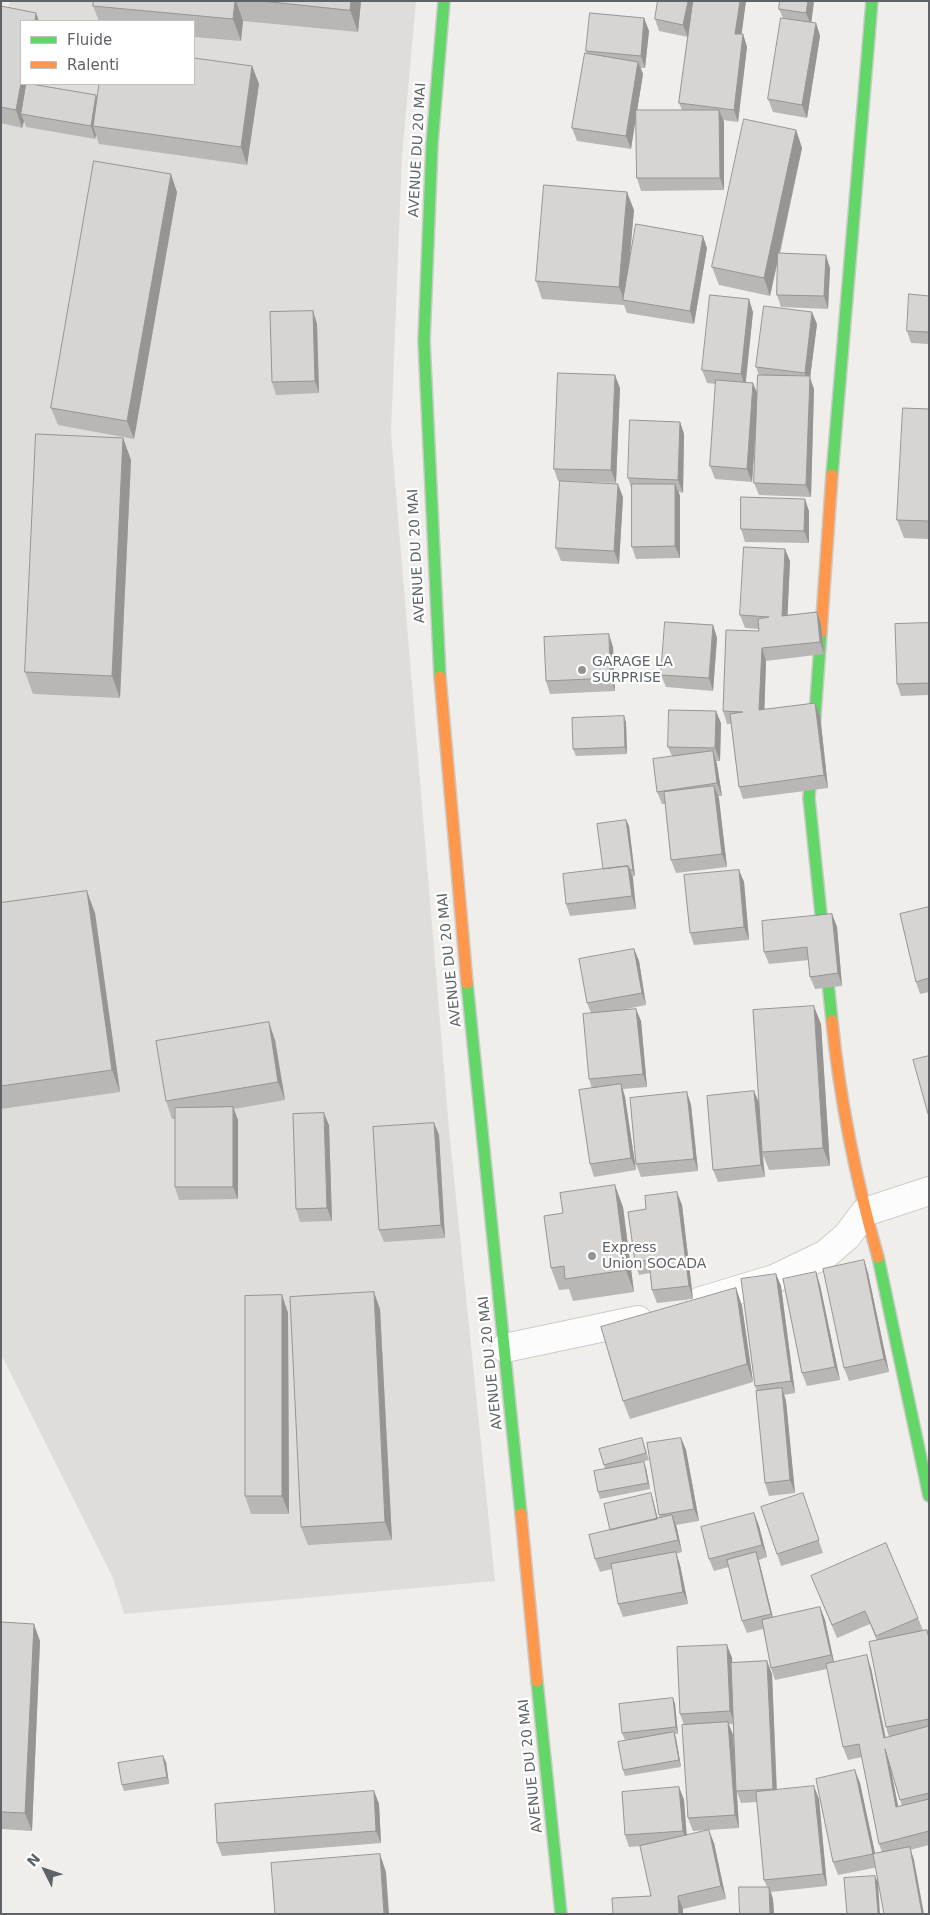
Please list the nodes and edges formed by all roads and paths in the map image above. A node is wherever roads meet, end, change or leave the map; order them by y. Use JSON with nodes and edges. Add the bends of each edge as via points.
{"nodes":[{"id":1,"x":444,"y":1,"type":"edge"},
{"id":2,"x":872,"y":1,"type":"edge"},
{"id":3,"x":929,"y":1192,"type":"edge"},
{"id":4,"x":866,"y":1212,"type":"junction"},
{"id":5,"x":505,"y":1348,"type":"junction"},
{"id":6,"x":929,"y":1496,"type":"edge"},
{"id":7,"x":561,"y":1914,"type":"edge"}],
"edges":[{"from":1,"to":5,"type":"main road","name":"AVENUE DU 20 MAI","via":[[432,144],[424,341],[430,518],[436,633],[461,926]]},
{"from":2,"to":4,"type":"main road","via":[[809,798],[837,1069]]},
{"from":3,"to":4,"type":"street"},
{"from":4,"to":5,"type":"street","via":[[847,1236],[826,1254],[774,1279],[620,1324]]},
{"from":4,"to":6,"type":"main road"},
{"from":5,"to":7,"type":"main road","name":"AVENUE DU 20 MAI"}]}
